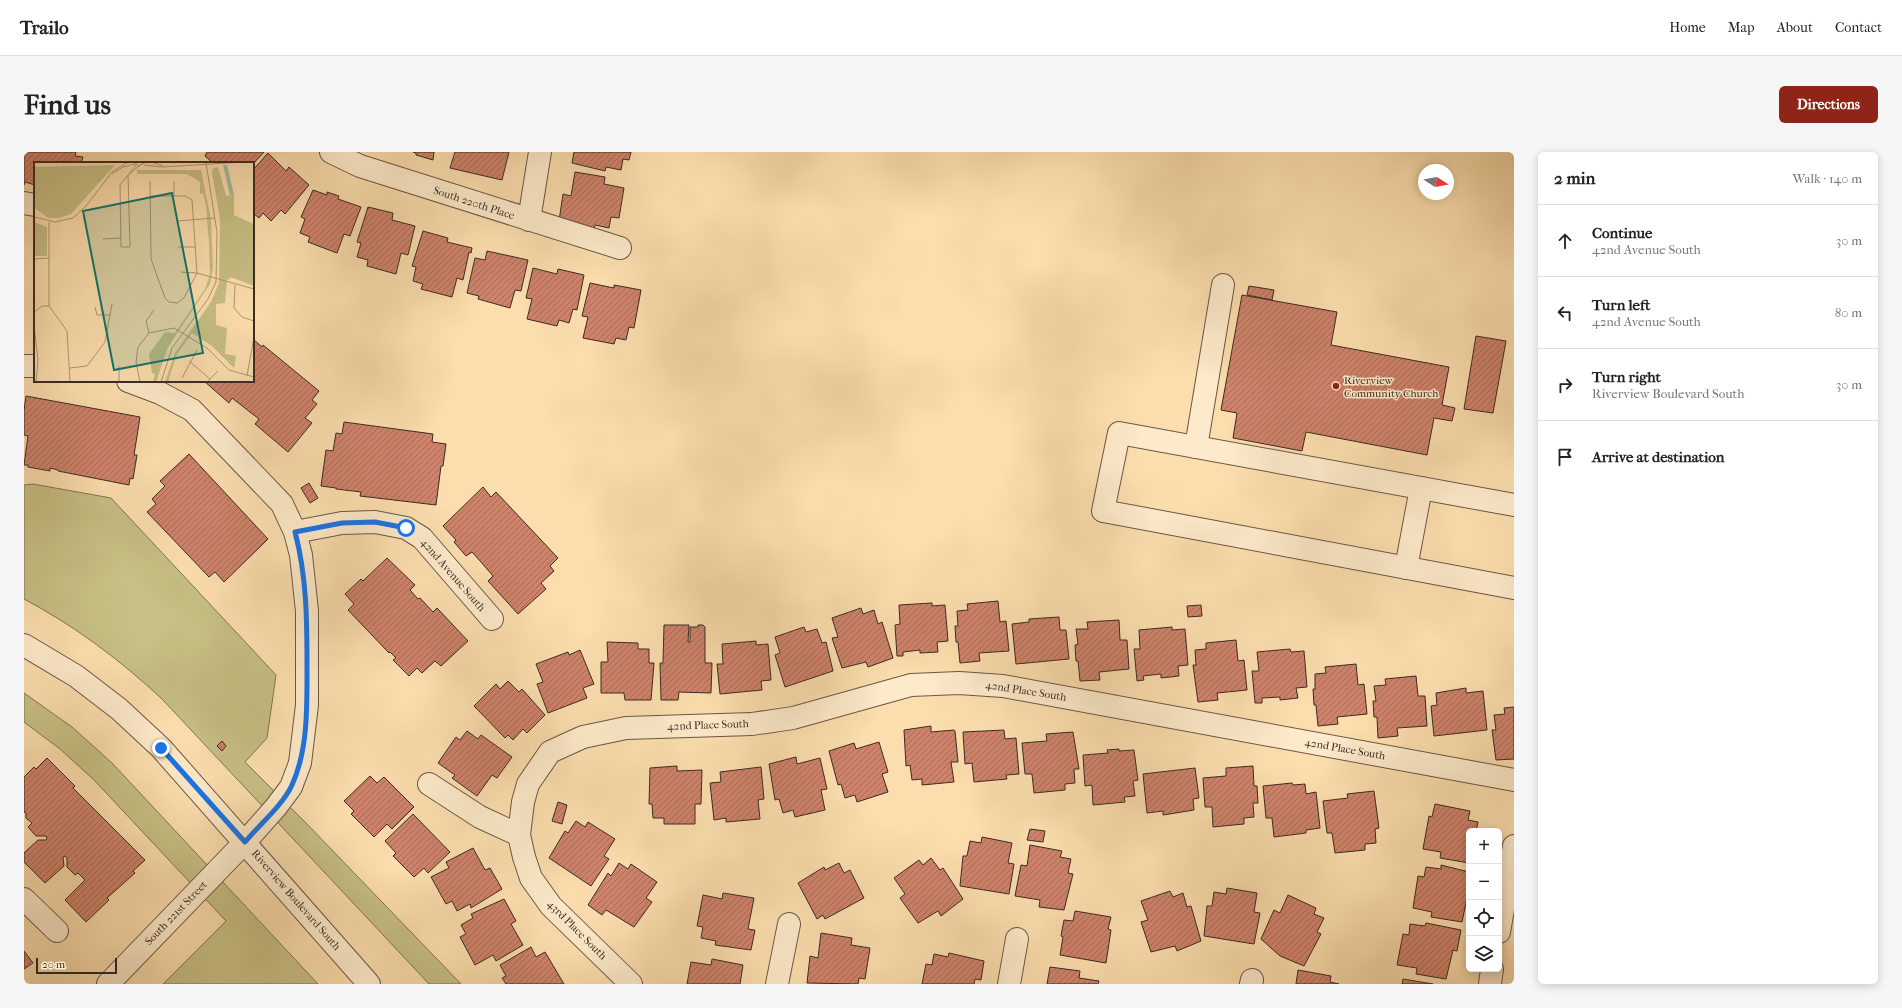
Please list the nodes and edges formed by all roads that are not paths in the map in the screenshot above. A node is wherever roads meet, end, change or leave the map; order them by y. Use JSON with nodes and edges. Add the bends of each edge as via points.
{"nodes":[{"id":1,"x":331,"y":152,"type":"edge"},
{"id":2,"x":540,"y":152,"type":"edge"},
{"id":3,"x":24,"y":203,"type":"edge"},
{"id":4,"x":34,"y":206,"type":"edge"},
{"id":5,"x":529,"y":220,"type":"junction"},
{"id":6,"x":620,"y":248,"type":"dead end"},
{"id":7,"x":1223,"y":285,"type":"dead end"},
{"id":8,"x":131,"y":382,"type":"edge"},
{"id":9,"x":1196,"y":447,"type":"junction"},
{"id":10,"x":1421,"y":488,"type":"junction"},
{"id":11,"x":1514,"y":505,"type":"edge"},
{"id":12,"x":295,"y":532,"type":"junction"},
{"id":13,"x":1406,"y":568,"type":"junction"},
{"id":14,"x":1514,"y":588,"type":"edge"},
{"id":15,"x":492,"y":619,"type":"dead end"},
{"id":16,"x":24,"y":645,"type":"edge"},
{"id":17,"x":1514,"y":780,"type":"edge"},
{"id":18,"x":429,"y":784,"type":"dead end"},
{"id":19,"x":523,"y":802,"type":"joint"},
{"id":20,"x":519,"y":835,"type":"junction"},
{"id":21,"x":245,"y":842,"type":"junction"},
{"id":22,"x":1514,"y":846,"type":"edge"},
{"id":23,"x":24,"y":899,"type":"edge"},
{"id":24,"x":1502,"y":915,"type":"edge"},
{"id":25,"x":789,"y":924,"type":"dead end"},
{"id":26,"x":57,"y":931,"type":"dead end"},
{"id":27,"x":1017,"y":939,"type":"dead end"},
{"id":28,"x":1492,"y":972,"type":"edge"},
{"id":29,"x":108,"y":984,"type":"edge"},
{"id":30,"x":370,"y":984,"type":"edge"},
{"id":31,"x":631,"y":984,"type":"edge"},
{"id":32,"x":777,"y":984,"type":"edge"},
{"id":33,"x":1009,"y":984,"type":"edge"},
{"id":34,"x":1490,"y":984,"type":"edge"}],
"edges":[{"from":1,"to":5,"type":"street","name":"South 220th Place","via":[[360,166]]},
{"from":2,"to":5,"type":"street"},
{"from":3,"to":4,"type":"street"},
{"from":5,"to":6,"type":"street","name":"South 220th Place"},
{"from":7,"to":9,"type":"street"},
{"from":8,"to":12,"type":"street","via":[[160,393],[192,410],[282,504]]},
{"from":9,"to":10,"type":"street"},
{"from":9,"to":13,"type":"street","via":[[1119,433],[1103,511]]},
{"from":10,"to":11,"type":"street"},
{"from":10,"to":13,"type":"street"},
{"from":12,"to":15,"type":"street","name":"42nd Avenue South","via":[[348,523],[375,522],[406,528],[422,538]]},
{"from":12,"to":21,"type":"street","via":[[301,555],[307,612],[307,705],[300,763],[291,787]]},
{"from":13,"to":14,"type":"street"},
{"from":16,"to":21,"type":"street","name":"Riverview Boulevard South","via":[[76,676],[119,709],[161,748]]},
{"from":17,"to":19,"type":"street","name":"42nd Place South","via":[[1018,688],[959,683],[911,685],[793,718],[752,724],[626,728],[584,737],[550,752],[528,784]]},
{"from":18,"to":20,"type":"street","via":[[480,817]]},
{"from":19,"to":20,"type":"street","name":"43rd Place South"},
{"from":20,"to":31,"type":"street","name":"43rd Place South","via":[[531,878],[551,906]]},
{"from":21,"to":29,"type":"street","name":"South 221st Street"},
{"from":21,"to":30,"type":"street","name":"Riverview Boulevard South"},
{"from":22,"to":24,"type":"street"},
{"from":23,"to":26,"type":"street"},
{"from":25,"to":32,"type":"street"},
{"from":27,"to":33,"type":"street"},
{"from":28,"to":34,"type":"street"}]}
